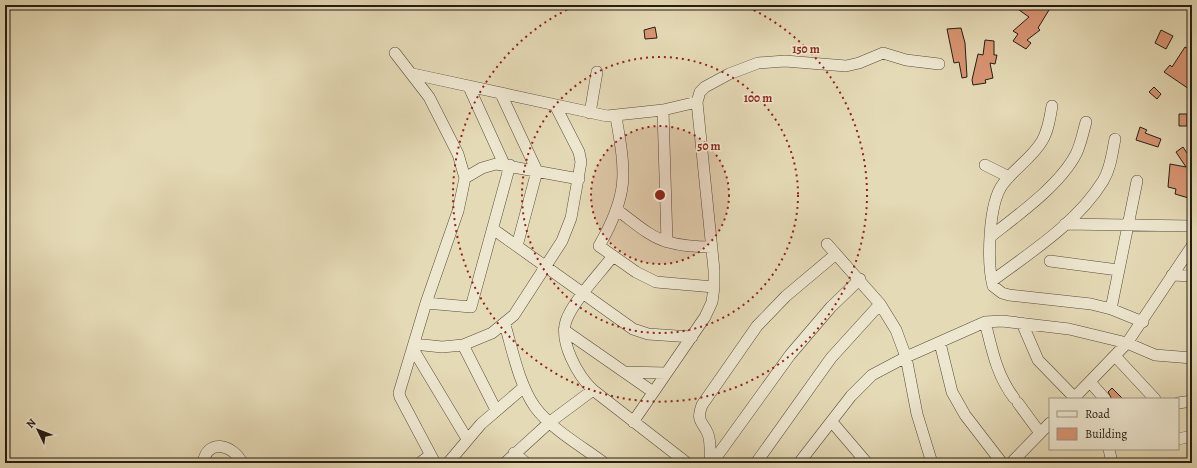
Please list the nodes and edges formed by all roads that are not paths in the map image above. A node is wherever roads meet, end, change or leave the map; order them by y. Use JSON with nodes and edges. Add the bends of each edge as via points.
{"nodes":[{"id":1,"x":395,"y":53,"type":"dead end"},
{"id":2,"x":939,"y":64,"type":"dead end"},
{"id":3,"x":597,"y":72,"type":"dead end"},
{"id":4,"x":413,"y":74,"type":"junction"},
{"id":5,"x":469,"y":87,"type":"junction"},
{"id":6,"x":501,"y":94,"type":"junction"},
{"id":7,"x":697,"y":102,"type":"junction"},
{"id":8,"x":555,"y":105,"type":"junction"},
{"id":9,"x":1052,"y":106,"type":"dead end"},
{"id":10,"x":663,"y":110,"type":"junction"},
{"id":11,"x":590,"y":113,"type":"junction"},
{"id":12,"x":616,"y":117,"type":"junction"},
{"id":13,"x":1086,"y":122,"type":"dead end"},
{"id":14,"x":1115,"y":139,"type":"dead end"},
{"id":15,"x":507,"y":165,"type":"junction"},
{"id":16,"x":985,"y":165,"type":"dead end"},
{"id":17,"x":537,"y":171,"type":"junction"},
{"id":18,"x":1008,"y":177,"type":"junction"},
{"id":19,"x":465,"y":178,"type":"junction"},
{"id":20,"x":578,"y":179,"type":"junction"},
{"id":21,"x":1137,"y":181,"type":"dead end"},
{"id":22,"x":617,"y":210,"type":"junction"},
{"id":23,"x":1065,"y":224,"type":"junction"},
{"id":24,"x":1127,"y":225,"type":"junction"},
{"id":25,"x":1192,"y":226,"type":"edge"},
{"id":26,"x":493,"y":229,"type":"junction"},
{"id":27,"x":990,"y":237,"type":"junction"},
{"id":28,"x":667,"y":242,"type":"junction"},
{"id":29,"x":827,"y":244,"type":"dead end"},
{"id":30,"x":517,"y":246,"type":"junction"},
{"id":31,"x":1192,"y":246,"type":"edge"},
{"id":32,"x":712,"y":247,"type":"junction"},
{"id":33,"x":836,"y":254,"type":"junction"},
{"id":34,"x":613,"y":256,"type":"junction"},
{"id":35,"x":1050,"y":261,"type":"dead end"},
{"id":36,"x":546,"y":267,"type":"junction"},
{"id":37,"x":1118,"y":270,"type":"junction"},
{"id":38,"x":1172,"y":275,"type":"junction"},
{"id":39,"x":1192,"y":276,"type":"edge"},
{"id":40,"x":860,"y":279,"type":"junction"},
{"id":41,"x":992,"y":281,"type":"junction"},
{"id":42,"x":714,"y":287,"type":"junction"},
{"id":43,"x":583,"y":294,"type":"junction"},
{"id":44,"x":426,"y":303,"type":"junction"},
{"id":45,"x":880,"y":304,"type":"junction"},
{"id":46,"x":1111,"y":309,"type":"junction"},
{"id":47,"x":985,"y":322,"type":"junction"},
{"id":48,"x":1143,"y":322,"type":"junction"},
{"id":49,"x":1022,"y":323,"type":"junction"},
{"id":50,"x":504,"y":324,"type":"junction"},
{"id":51,"x":564,"y":330,"type":"junction"},
{"id":52,"x":692,"y":337,"type":"junction"},
{"id":53,"x":940,"y":343,"type":"junction"},
{"id":54,"x":1127,"y":343,"type":"junction"},
{"id":55,"x":463,"y":345,"type":"junction"},
{"id":56,"x":413,"y":346,"type":"junction"},
{"id":57,"x":1115,"y":356,"type":"junction"},
{"id":58,"x":906,"y":357,"type":"junction"},
{"id":59,"x":1192,"y":358,"type":"edge"},
{"id":60,"x":624,"y":372,"type":"junction"},
{"id":61,"x":666,"y":373,"type":"junction"},
{"id":62,"x":1090,"y":382,"type":"junction"},
{"id":63,"x":524,"y":387,"type":"junction"},
{"id":64,"x":593,"y":390,"type":"junction"},
{"id":65,"x":653,"y":392,"type":"junction"},
{"id":66,"x":1074,"y":398,"type":"edge"},
{"id":67,"x":1104,"y":398,"type":"edge"},
{"id":68,"x":1154,"y":398,"type":"edge"},
{"id":69,"x":1192,"y":400,"type":"edge"},
{"id":70,"x":1179,"y":403,"type":"edge"},
{"id":71,"x":496,"y":410,"type":"junction"},
{"id":72,"x":550,"y":422,"type":"junction"},
{"id":73,"x":633,"y":422,"type":"junction"},
{"id":74,"x":832,"y":422,"type":"junction"},
{"id":75,"x":1049,"y":424,"type":"edge"},
{"id":76,"x":1040,"y":433,"type":"junction"},
{"id":77,"x":1192,"y":436,"type":"edge"},
{"id":78,"x":467,"y":439,"type":"junction"},
{"id":79,"x":1179,"y":439,"type":"edge"},
{"id":80,"x":1109,"y":450,"type":"edge"},
{"id":81,"x":514,"y":453,"type":"junction"},
{"id":82,"x":433,"y":459,"type":"edge"},
{"id":83,"x":802,"y":462,"type":"edge"},
{"id":84,"x":1014,"y":462,"type":"edge"},
{"id":85,"x":203,"y":463,"type":"edge"},
{"id":86,"x":242,"y":463,"type":"edge"},
{"id":87,"x":420,"y":463,"type":"edge"},
{"id":88,"x":448,"y":463,"type":"edge"},
{"id":89,"x":505,"y":463,"type":"edge"},
{"id":90,"x":526,"y":463,"type":"edge"},
{"id":91,"x":604,"y":463,"type":"edge"},
{"id":92,"x":687,"y":463,"type":"edge"},
{"id":93,"x":711,"y":463,"type":"edge"},
{"id":94,"x":756,"y":463,"type":"edge"},
{"id":95,"x":867,"y":463,"type":"edge"},
{"id":96,"x":932,"y":463,"type":"edge"},
{"id":97,"x":1002,"y":463,"type":"edge"},
{"id":98,"x":1112,"y":463,"type":"edge"}],
"edges":[{"from":1,"to":4,"type":"street"},
{"from":2,"to":7,"type":"street","via":[[916,62],[883,53],[846,66],[785,61],[758,63],[729,74],[706,87],[700,92]]},
{"from":3,"to":11,"type":"street"},
{"from":4,"to":5,"type":"street"},
{"from":4,"to":19,"type":"street","via":[[429,97],[458,154]]},
{"from":5,"to":6,"type":"street"},
{"from":5,"to":15,"type":"street"},
{"from":6,"to":8,"type":"street"},
{"from":6,"to":17,"type":"street"},
{"from":7,"to":10,"type":"street"},
{"from":7,"to":32,"type":"street"},
{"from":8,"to":11,"type":"street"},
{"from":8,"to":20,"type":"street","via":[[578,152],[581,162]]},
{"from":9,"to":18,"type":"street","via":[[1042,141]]},
{"from":10,"to":12,"type":"street"},
{"from":10,"to":28,"type":"street"},
{"from":11,"to":12,"type":"street"},
{"from":12,"to":22,"type":"street","via":[[623,168]]},
{"from":13,"to":27,"type":"street","via":[[1076,154],[1069,164],[1032,204]]},
{"from":14,"to":23,"type":"street","via":[[1103,180]]},
{"from":15,"to":17,"type":"street"},
{"from":15,"to":19,"type":"street","via":[[490,165]]},
{"from":15,"to":26,"type":"street"},
{"from":16,"to":18,"type":"street"},
{"from":17,"to":20,"type":"street"},
{"from":17,"to":30,"type":"street"},
{"from":18,"to":27,"type":"street","via":[[992,207]]},
{"from":19,"to":44,"type":"street","via":[[458,211]]},
{"from":20,"to":36,"type":"street","via":[[567,230]]},
{"from":21,"to":24,"type":"street"},
{"from":22,"to":28,"type":"street"},
{"from":22,"to":34,"type":"street","via":[[599,246]]},
{"from":23,"to":24,"type":"street"},
{"from":23,"to":41,"type":"street"},
{"from":24,"to":25,"type":"street"},
{"from":24,"to":37,"type":"street"},
{"from":26,"to":30,"type":"street"},
{"from":26,"to":44,"type":"street","via":[[471,307]]},
{"from":27,"to":41,"type":"street"},
{"from":28,"to":32,"type":"street"},
{"from":29,"to":33,"type":"street"},
{"from":30,"to":36,"type":"street"},
{"from":31,"to":38,"type":"street"},
{"from":32,"to":42,"type":"street"},
{"from":33,"to":40,"type":"street"},
{"from":33,"to":93,"type":"street","via":[[786,296],[757,326],[702,405],[699,421],[708,435]]},
{"from":34,"to":42,"type":"street","via":[[656,282]]},
{"from":34,"to":43,"type":"street"},
{"from":35,"to":37,"type":"street"},
{"from":36,"to":43,"type":"street"},
{"from":36,"to":50,"type":"street","via":[[514,315]]},
{"from":37,"to":46,"type":"street"},
{"from":38,"to":39,"type":"street"},
{"from":38,"to":48,"type":"street"},
{"from":40,"to":45,"type":"street"},
{"from":40,"to":93,"type":"street","via":[[831,307],[790,355]]},
{"from":41,"to":46,"type":"street","via":[[997,290],[1008,295],[1091,304]]},
{"from":42,"to":52,"type":"street","via":[[712,302]]},
{"from":43,"to":51,"type":"street","via":[[566,321]]},
{"from":43,"to":52,"type":"street","via":[[640,332]]},
{"from":44,"to":56,"type":"street"},
{"from":45,"to":58,"type":"street","via":[[896,330]]},
{"from":45,"to":94,"type":"street","via":[[832,358]]},
{"from":46,"to":48,"type":"street"},
{"from":47,"to":49,"type":"street"},
{"from":47,"to":53,"type":"street"},
{"from":47,"to":76,"type":"street","via":[[1000,376]]},
{"from":48,"to":54,"type":"street"},
{"from":49,"to":54,"type":"street","via":[[1069,329]]},
{"from":49,"to":66,"type":"street","via":[[1038,360]]},
{"from":50,"to":55,"type":"street","via":[[480,340]]},
{"from":50,"to":63,"type":"street"},
{"from":51,"to":60,"type":"street"},
{"from":51,"to":64,"type":"street","via":[[577,371]]},
{"from":52,"to":61,"type":"street"},
{"from":53,"to":58,"type":"street"},
{"from":53,"to":97,"type":"street","via":[[955,398]]},
{"from":54,"to":57,"type":"street"},
{"from":54,"to":59,"type":"street","via":[[1155,355]]},
{"from":55,"to":56,"type":"street"},
{"from":55,"to":71,"type":"street"},
{"from":56,"to":78,"type":"street"},
{"from":56,"to":82,"type":"street","via":[[399,393]]},
{"from":57,"to":62,"type":"street"},
{"from":57,"to":68,"type":"street"},
{"from":58,"to":74,"type":"street","via":[[877,372],[863,383]]},
{"from":58,"to":96,"type":"street","via":[[917,414]]},
{"from":60,"to":61,"type":"street"},
{"from":60,"to":65,"type":"street"},
{"from":61,"to":65,"type":"street"},
{"from":62,"to":66,"type":"street"},
{"from":62,"to":67,"type":"street"},
{"from":63,"to":71,"type":"street"},
{"from":63,"to":72,"type":"street","via":[[536,408]]},
{"from":64,"to":72,"type":"street"},
{"from":64,"to":73,"type":"street"},
{"from":65,"to":73,"type":"street"},
{"from":69,"to":70,"type":"street"},
{"from":71,"to":78,"type":"street"},
{"from":72,"to":81,"type":"street"},
{"from":72,"to":91,"type":"street"},
{"from":73,"to":92,"type":"street"},
{"from":74,"to":83,"type":"street"},
{"from":74,"to":95,"type":"street"},
{"from":75,"to":76,"type":"street"},
{"from":76,"to":84,"type":"street"},
{"from":77,"to":79,"type":"street"},
{"from":78,"to":88,"type":"street"},
{"from":80,"to":98,"type":"street"},
{"from":81,"to":89,"type":"street"},
{"from":81,"to":90,"type":"street"},
{"from":82,"to":87,"type":"street"},
{"from":85,"to":86,"type":"street","via":[[209,451],[216,446],[225,446],[232,450]]}]}
